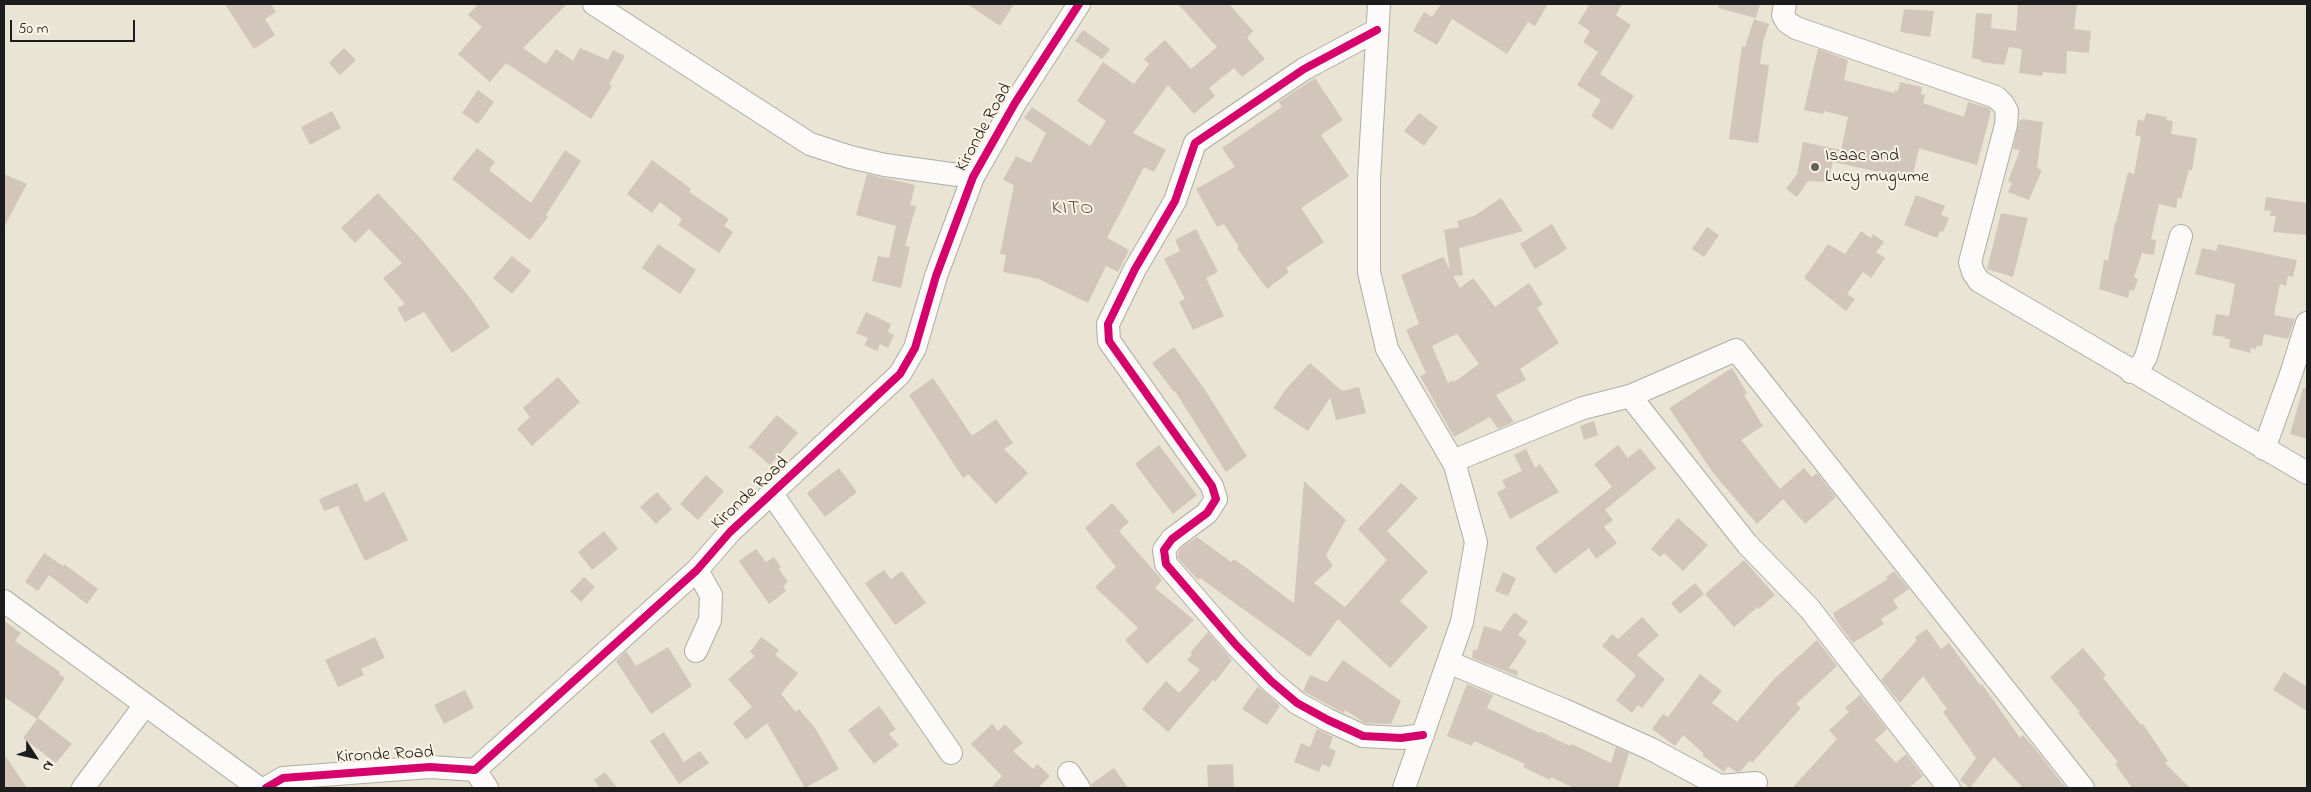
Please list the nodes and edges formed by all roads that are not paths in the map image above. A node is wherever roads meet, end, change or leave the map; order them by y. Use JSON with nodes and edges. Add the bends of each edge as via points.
{"nodes":[{"id":1,"x":594,"y":4,"type":"edge"},
{"id":2,"x":1079,"y":4,"type":"edge"},
{"id":3,"x":1379,"y":4,"type":"edge"},
{"id":4,"x":1785,"y":4,"type":"edge"},
{"id":5,"x":1377,"y":30,"type":"junction"},
{"id":6,"x":973,"y":178,"type":"junction"},
{"id":7,"x":2181,"y":236,"type":"dead end"},
{"id":8,"x":2307,"y":323,"type":"edge"},
{"id":9,"x":2132,"y":372,"type":"junction"},
{"id":10,"x":1630,"y":396,"type":"junction"},
{"id":11,"x":2264,"y":449,"type":"junction"},
{"id":12,"x":1452,"y":461,"type":"junction"},
{"id":13,"x":2307,"y":473,"type":"edge"},
{"id":14,"x":772,"y":494,"type":"junction"},
{"id":15,"x":697,"y":570,"type":"junction"},
{"id":16,"x":4,"y":601,"type":"edge"},
{"id":17,"x":696,"y":651,"type":"dead end"},
{"id":18,"x":1448,"y":662,"type":"junction"},
{"id":19,"x":144,"y":704,"type":"junction"},
{"id":20,"x":1423,"y":735,"type":"junction"},
{"id":21,"x":952,"y":753,"type":"dead end"},
{"id":22,"x":481,"y":779,"type":"edge"},
{"id":23,"x":1756,"y":784,"type":"dead end"},
{"id":24,"x":83,"y":788,"type":"edge"},
{"id":25,"x":258,"y":788,"type":"edge"},
{"id":26,"x":266,"y":788,"type":"edge"},
{"id":27,"x":1404,"y":788,"type":"edge"},
{"id":28,"x":1949,"y":788,"type":"edge"},
{"id":29,"x":2083,"y":788,"type":"edge"}],
"edges":[{"from":1,"to":6,"type":"street","via":[[810,144],[885,165]]},
{"from":2,"to":6,"type":"street","name":"Kironde Road","via":[[1015,103]]},
{"from":3,"to":5,"type":"street"},
{"from":4,"to":9,"type":"street","via":[[1783,15],[1796,28],[1996,97],[2007,111],[2006,125],[1970,262],[1973,272],[1979,282]]},
{"from":5,"to":12,"type":"street","via":[[1369,179],[1369,272],[1387,349]]},
{"from":5,"to":20,"type":"street","via":[[1304,69],[1196,143],[1175,201],[1135,269],[1108,324],[1109,340],[1212,486],[1216,498],[1207,513],[1164,550],[1166,564],[1236,645],[1270,681],[1297,703],[1364,736],[1400,738]]},
{"from":6,"to":14,"type":"street","name":"Kironde Road","via":[[936,276],[915,348],[900,374]]},
{"from":7,"to":9,"type":"street","via":[[2146,357]]},
{"from":8,"to":11,"type":"street"},
{"from":9,"to":11,"type":"street"},
{"from":10,"to":12,"type":"street","via":[[1583,408]]},
{"from":10,"to":28,"type":"street","via":[[1747,544],[1809,608]]},
{"from":10,"to":29,"type":"street","via":[[1736,350]]},
{"from":11,"to":13,"type":"street"},
{"from":12,"to":18,"type":"street","via":[[1476,542],[1462,622]]},
{"from":14,"to":15,"type":"street","name":"Kironde Road","via":[[730,532]]},
{"from":14,"to":21,"type":"street"},
{"from":15,"to":17,"type":"street","via":[[711,595],[710,620]]},
{"from":15,"to":22,"type":"street","name":"Kironde Road"},
{"from":16,"to":19,"type":"street"},
{"from":18,"to":20,"type":"street"},
{"from":18,"to":23,"type":"street","via":[[1651,749],[1720,786]]},
{"from":19,"to":24,"type":"street"},
{"from":19,"to":25,"type":"street"},
{"from":20,"to":27,"type":"street"},
{"from":22,"to":26,"type":"street","name":"Kironde Road","via":[[430,767],[283,778]]}]}
